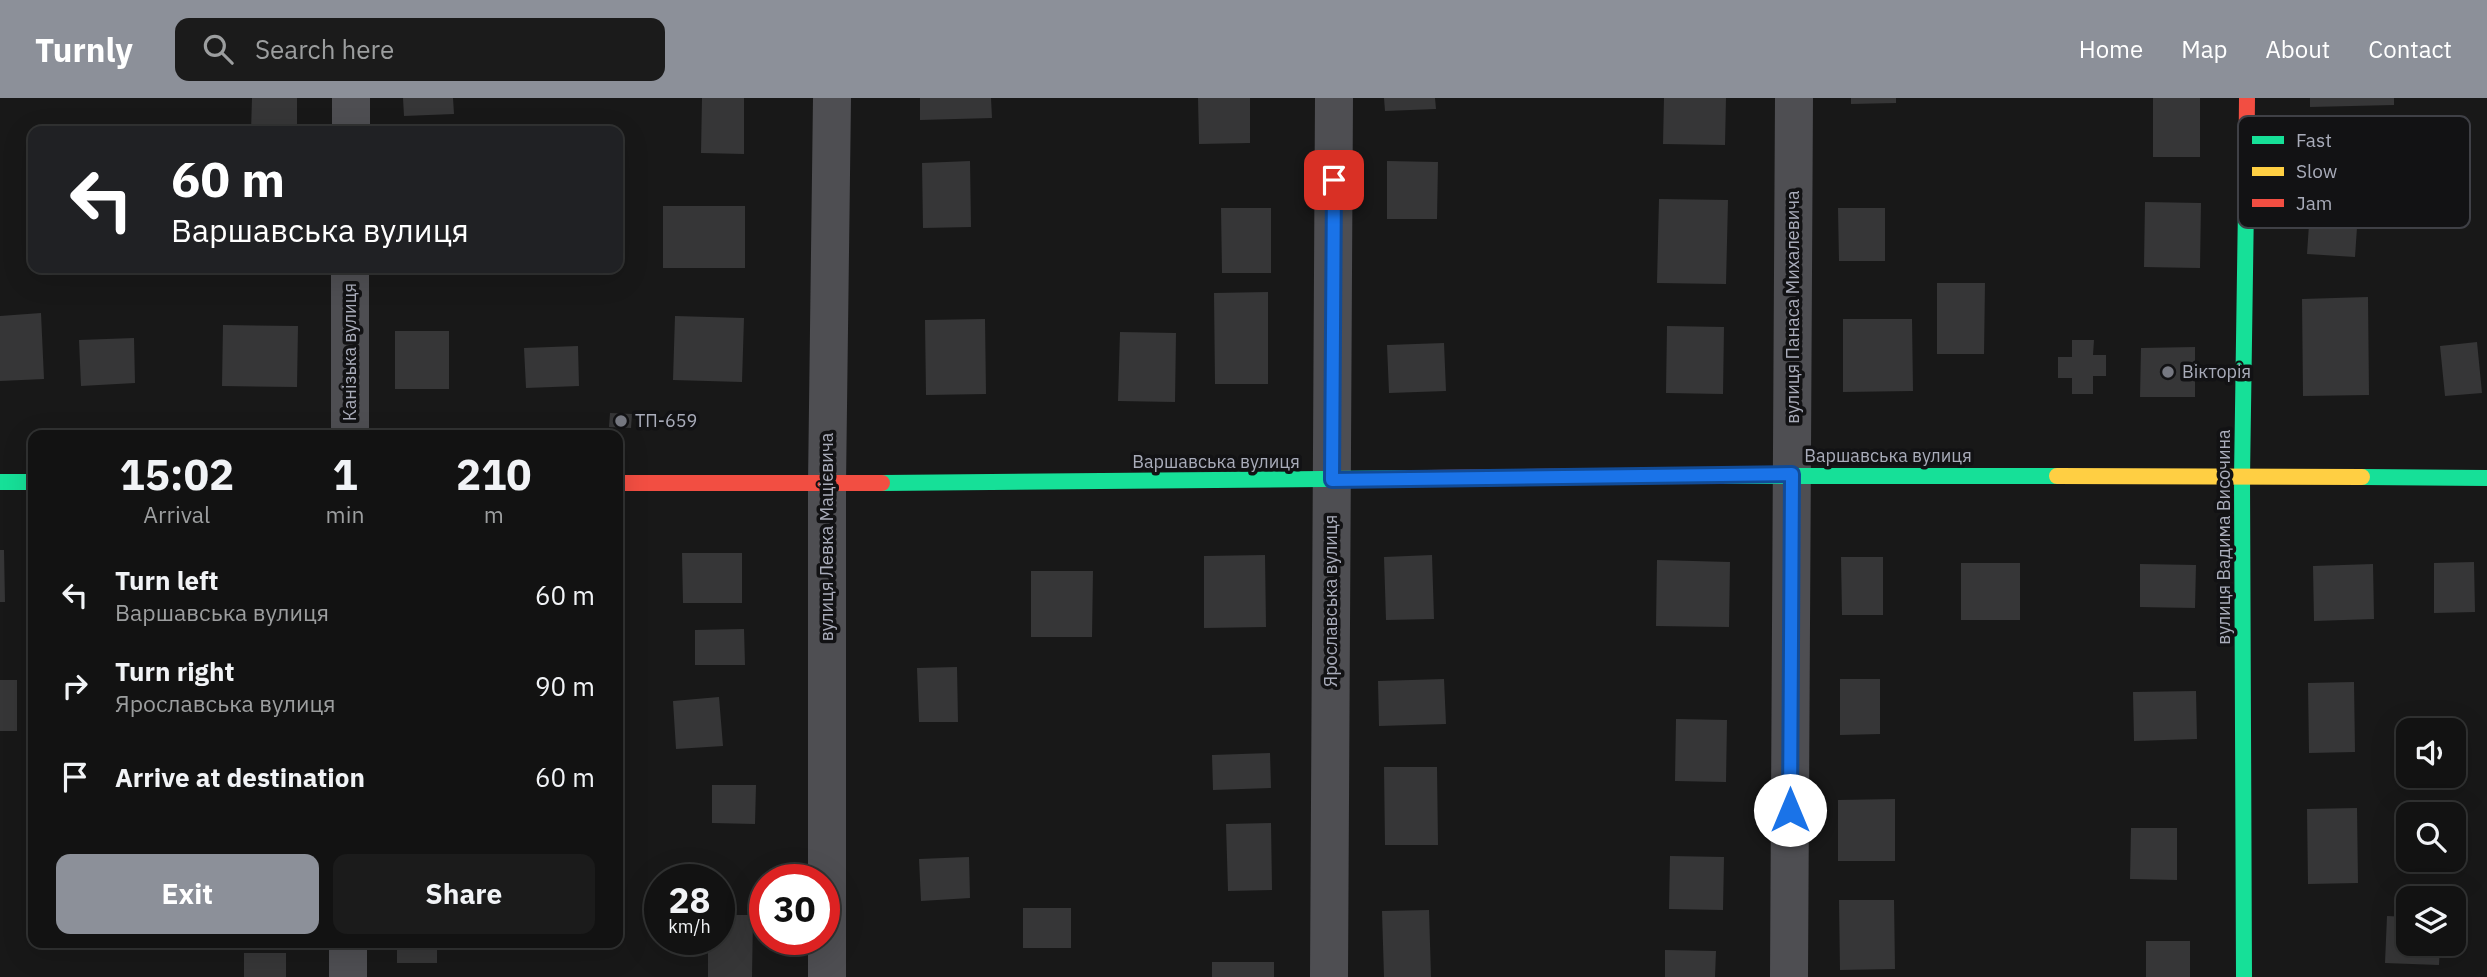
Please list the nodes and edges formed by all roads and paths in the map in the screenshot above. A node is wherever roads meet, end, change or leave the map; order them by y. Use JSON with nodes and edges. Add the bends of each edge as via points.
{"nodes":[{"id":1,"x":351,"y":98,"type":"edge"},
{"id":2,"x":832,"y":98,"type":"edge"},
{"id":3,"x":1334,"y":98,"type":"edge"},
{"id":4,"x":1794,"y":98,"type":"edge"},
{"id":5,"x":2246,"y":98,"type":"edge"},
{"id":6,"x":2246,"y":116,"type":"edge"},
{"id":7,"x":351,"y":126,"type":"edge"},
{"id":8,"x":2245,"y":228,"type":"edge"},
{"id":9,"x":350,"y":273,"type":"edge"},
{"id":10,"x":350,"y":430,"type":"edge"},
{"id":11,"x":1792,"y":474,"type":"junction"},
{"id":12,"x":2242,"y":477,"type":"junction"},
{"id":13,"x":2487,"y":478,"type":"edge"},
{"id":14,"x":1332,"y":480,"type":"junction"},
{"id":15,"x":0,"y":482,"type":"edge"},
{"id":16,"x":28,"y":482,"type":"edge"},
{"id":17,"x":623,"y":483,"type":"edge"},
{"id":18,"x":827,"y":484,"type":"junction"},
{"id":19,"x":348,"y":948,"type":"edge"},
{"id":20,"x":348,"y":977,"type":"edge"},
{"id":21,"x":827,"y":977,"type":"edge"},
{"id":22,"x":1329,"y":977,"type":"edge"},
{"id":23,"x":1789,"y":977,"type":"edge"},
{"id":24,"x":2244,"y":977,"type":"edge"}],
"edges":[{"from":1,"to":7,"type":"street"},
{"from":2,"to":18,"type":"street","name":"вулиця Левка Мацієвича"},
{"from":3,"to":14,"type":"street","name":"Ярославська вулиця"},
{"from":4,"to":11,"type":"street","name":"вулиця Панаса Михалевича"},
{"from":5,"to":6,"type":"street","name":"вулиця Вадима Височина"},
{"from":8,"to":12,"type":"street","name":"вулиця Вадима Височина"},
{"from":9,"to":10,"type":"street","name":"Канізька вулиця"},
{"from":11,"to":12,"type":"street","name":"Варшавська вулиця"},
{"from":11,"to":14,"type":"street","name":"Варшавська вулиця"},
{"from":11,"to":23,"type":"street","name":"вулиця Панаса Михалевича"},
{"from":12,"to":13,"type":"street","name":"Варшавська вулиця"},
{"from":12,"to":24,"type":"street","name":"вулиця Вадима Височина"},
{"from":14,"to":18,"type":"street","name":"Варшавська вулиця"},
{"from":14,"to":22,"type":"street","name":"Ярославська вулиця"},
{"from":15,"to":16,"type":"street"},
{"from":17,"to":18,"type":"street","name":"Варшавська вулиця"},
{"from":18,"to":21,"type":"street","name":"вулиця Левка Мацієвича"},
{"from":19,"to":20,"type":"street"}]}
